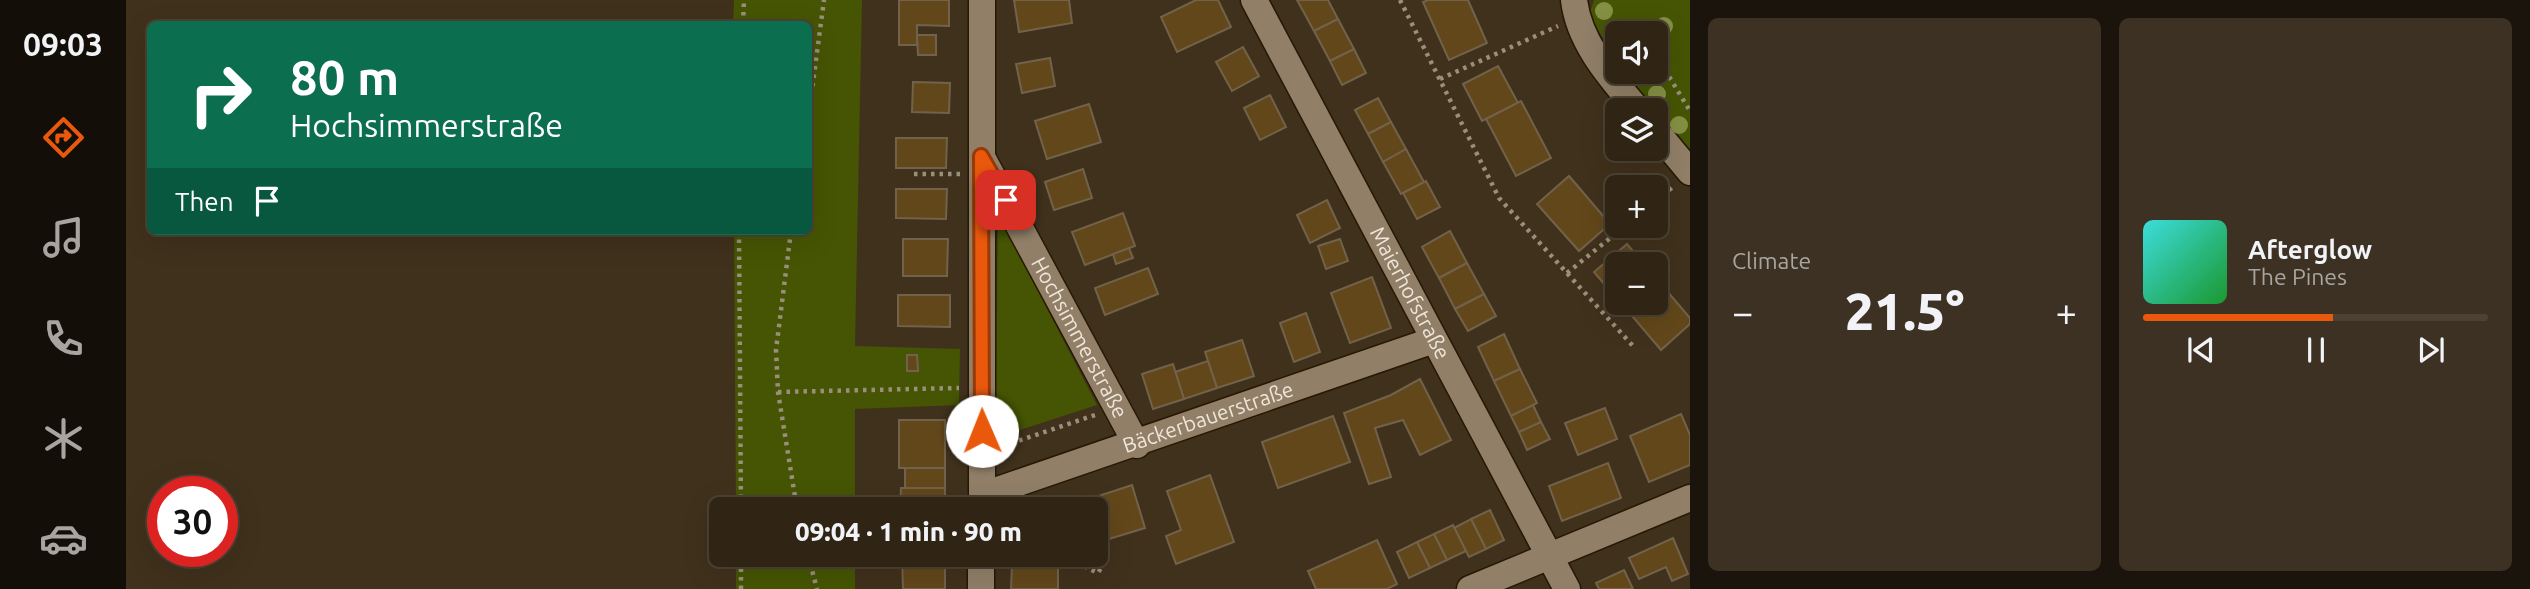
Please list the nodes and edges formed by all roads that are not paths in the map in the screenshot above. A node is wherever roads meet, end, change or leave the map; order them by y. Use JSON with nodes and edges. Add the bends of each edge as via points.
{"nodes":[{"id":1,"x":982,"y":0,"type":"edge"},
{"id":2,"x":1254,"y":0,"type":"edge"},
{"id":3,"x":1573,"y":0,"type":"edge"},
{"id":4,"x":1628,"y":98,"type":"edge"},
{"id":5,"x":1668,"y":149,"type":"edge"},
{"id":6,"x":981,"y":165,"type":"junction"},
{"id":7,"x":1686,"y":176,"type":"edge"},
{"id":8,"x":1434,"y":340,"type":"junction"},
{"id":9,"x":1137,"y":445,"type":"junction"},
{"id":10,"x":983,"y":497,"type":"edge"},
{"id":11,"x":997,"y":497,"type":"edge"},
{"id":12,"x":1690,"y":498,"type":"edge"},
{"id":13,"x":1549,"y":556,"type":"junction"},
{"id":14,"x":981,"y":567,"type":"edge"},
{"id":15,"x":981,"y":589,"type":"edge"},
{"id":16,"x":1470,"y":589,"type":"edge"},
{"id":17,"x":1567,"y":589,"type":"edge"}],
"edges":[{"from":1,"to":6,"type":"street"},
{"from":2,"to":8,"type":"street","name":"Maierhofstraße"},
{"from":3,"to":4,"type":"street","via":[[1581,33]]},
{"from":5,"to":7,"type":"street"},
{"from":6,"to":9,"type":"street","name":"Hochsimmerstraße"},
{"from":6,"to":10,"type":"street"},
{"from":8,"to":9,"type":"street","name":"Bäckerbauerstraße"},
{"from":8,"to":13,"type":"street","name":"Maierhofstraße"},
{"from":9,"to":11,"type":"street","name":"Bäckerbauerstraße"},
{"from":12,"to":13,"type":"street"},
{"from":13,"to":16,"type":"street"},
{"from":13,"to":17,"type":"street","name":"Maierhofstraße"},
{"from":14,"to":15,"type":"street"}]}
